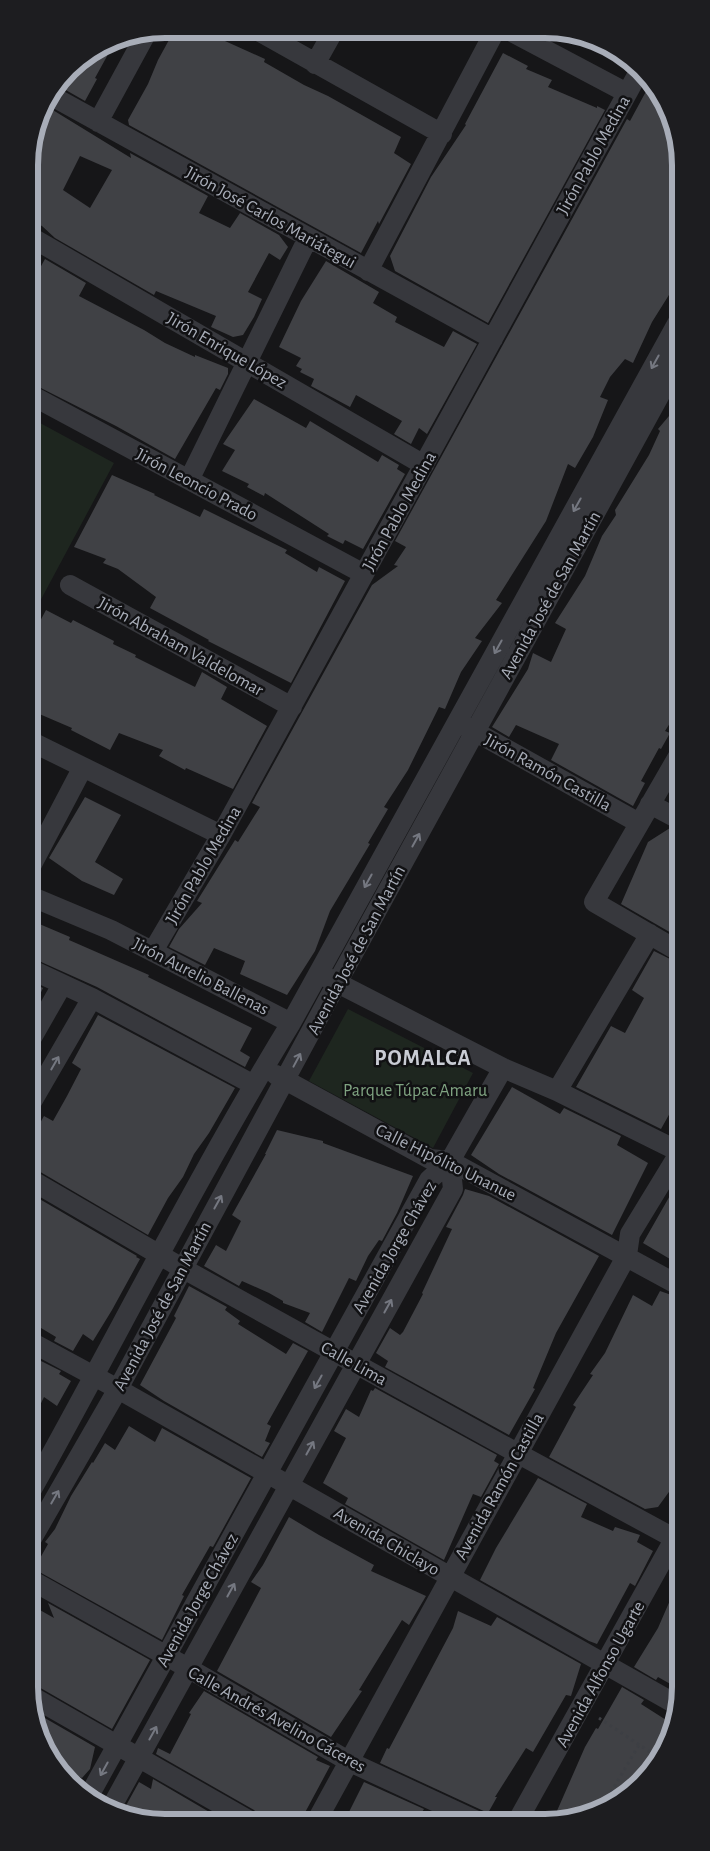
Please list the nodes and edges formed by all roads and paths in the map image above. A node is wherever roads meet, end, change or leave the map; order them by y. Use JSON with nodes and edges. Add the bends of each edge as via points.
{"nodes":[{"id":1,"x":270,"y":38,"type":"edge"},
{"id":2,"x":330,"y":38,"type":"edge"},
{"id":3,"x":491,"y":38,"type":"edge"},
{"id":4,"x":523,"y":38,"type":"edge"},
{"id":5,"x":143,"y":40,"type":"edge"},
{"id":6,"x":315,"y":64,"type":"junction"},
{"id":7,"x":636,"y":76,"type":"edge"},
{"id":8,"x":627,"y":93,"type":"junction"},
{"id":9,"x":56,"y":99,"type":"edge"},
{"id":10,"x":98,"y":122,"type":"junction"},
{"id":11,"x":442,"y":134,"type":"junction"},
{"id":12,"x":308,"y":238,"type":"junction"},
{"id":13,"x":38,"y":241,"type":"edge"},
{"id":14,"x":368,"y":271,"type":"junction"},
{"id":15,"x":672,"y":333,"type":"edge"},
{"id":16,"x":493,"y":340,"type":"junction"},
{"id":17,"x":247,"y":362,"type":"junction"},
{"id":18,"x":672,"y":373,"type":"edge"},
{"id":19,"x":38,"y":399,"type":"edge"},
{"id":20,"x":424,"y":465,"type":"junction"},
{"id":21,"x":190,"y":480,"type":"junction"},
{"id":22,"x":364,"y":574,"type":"junction"},
{"id":23,"x":70,"y":585,"type":"dead end"},
{"id":24,"x":292,"y":707,"type":"junction"},
{"id":25,"x":457,"y":721,"type":"junction"},
{"id":26,"x":475,"y":732,"type":"junction"},
{"id":27,"x":38,"y":745,"type":"edge"},
{"id":28,"x":83,"y":767,"type":"junction"},
{"id":29,"x":672,"y":767,"type":"edge"},
{"id":30,"x":650,"y":804,"type":"junction"},
{"id":31,"x":672,"y":816,"type":"edge"},
{"id":32,"x":639,"y":823,"type":"junction"},
{"id":33,"x":221,"y":836,"type":"junction"},
{"id":34,"x":38,"y":853,"type":"edge"},
{"id":35,"x":38,"y":885,"type":"edge"},
{"id":36,"x":38,"y":899,"type":"edge"},
{"id":37,"x":111,"y":930,"type":"junction"},
{"id":38,"x":650,"y":934,"type":"junction"},
{"id":39,"x":672,"y":947,"type":"edge"},
{"id":40,"x":153,"y":951,"type":"junction"},
{"id":41,"x":38,"y":973,"type":"edge"},
{"id":42,"x":318,"y":973,"type":"junction"},
{"id":43,"x":337,"y":983,"type":"junction"},
{"id":44,"x":62,"y":985,"type":"junction"},
{"id":45,"x":92,"y":998,"type":"junction"},
{"id":46,"x":291,"y":1023,"type":"junction"},
{"id":47,"x":38,"y":1027,"type":"edge"},
{"id":48,"x":503,"y":1068,"type":"junction"},
{"id":49,"x":259,"y":1076,"type":"junction"},
{"id":50,"x":286,"y":1080,"type":"junction"},
{"id":51,"x":38,"y":1091,"type":"edge"},
{"id":52,"x":557,"y":1091,"type":"junction"},
{"id":53,"x":672,"y":1148,"type":"edge"},
{"id":54,"x":450,"y":1161,"type":"junction"},
{"id":55,"x":672,"y":1165,"type":"edge"},
{"id":56,"x":38,"y":1184,"type":"edge"},
{"id":57,"x":160,"y":1254,"type":"junction"},
{"id":58,"x":627,"y":1255,"type":"junction"},
{"id":59,"x":182,"y":1268,"type":"junction"},
{"id":60,"x":672,"y":1281,"type":"edge"},
{"id":61,"x":38,"y":1346,"type":"edge"},
{"id":62,"x":334,"y":1352,"type":"junction"},
{"id":63,"x":356,"y":1364,"type":"junction"},
{"id":64,"x":94,"y":1377,"type":"junction"},
{"id":65,"x":118,"y":1388,"type":"junction"},
{"id":66,"x":517,"y":1453,"type":"junction"},
{"id":67,"x":267,"y":1473,"type":"junction"},
{"id":68,"x":38,"y":1477,"type":"edge"},
{"id":69,"x":289,"y":1486,"type":"junction"},
{"id":70,"x":38,"y":1528,"type":"edge"},
{"id":71,"x":672,"y":1532,"type":"edge"},
{"id":72,"x":672,"y":1548,"type":"edge"},
{"id":73,"x":449,"y":1577,"type":"junction"},
{"id":74,"x":38,"y":1584,"type":"edge"},
{"id":75,"x":166,"y":1656,"type":"junction"},
{"id":76,"x":606,"y":1664,"type":"junction"},
{"id":77,"x":188,"y":1668,"type":"junction"},
{"id":78,"x":39,"y":1700,"type":"edge"},
{"id":79,"x":671,"y":1702,"type":"edge"},
{"id":80,"x":581,"y":1707,"type":"junction"},
{"id":81,"x":117,"y":1745,"type":"junction"},
{"id":82,"x":639,"y":1745,"type":"junction"},
{"id":83,"x":653,"y":1754,"type":"edge"},
{"id":84,"x":139,"y":1757,"type":"junction"},
{"id":85,"x":350,"y":1762,"type":"junction"},
{"id":86,"x":92,"y":1790,"type":"edge"},
{"id":87,"x":609,"y":1796,"type":"edge"},
{"id":88,"x":114,"y":1803,"type":"edge"},
{"id":89,"x":220,"y":1813,"type":"edge"},
{"id":90,"x":320,"y":1814,"type":"edge"},
{"id":91,"x":462,"y":1814,"type":"edge"},
{"id":92,"x":521,"y":1814,"type":"edge"}],
"edges":[{"from":1,"to":6,"type":"street"},
{"from":2,"to":6,"type":"street"},
{"from":3,"to":11,"type":"street"},
{"from":4,"to":8,"type":"street"},
{"from":5,"to":10,"type":"street"},
{"from":6,"to":11,"type":"street"},
{"from":7,"to":8,"type":"street","name":"Jirón Pablo Medina"},
{"from":8,"to":16,"type":"street","name":"Jirón Pablo Medina"},
{"from":9,"to":10,"type":"street","name":"Jirón José Carlos Mariátegui"},
{"from":10,"to":12,"type":"street","name":"Jirón José Carlos Mariátegui"},
{"from":11,"to":14,"type":"street"},
{"from":12,"to":14,"type":"street","name":"Jirón José Carlos Mariátegui"},
{"from":12,"to":17,"type":"street"},
{"from":13,"to":17,"type":"street","name":"Jirón Enrique López"},
{"from":14,"to":16,"type":"street","name":"Jirón José Carlos Mariátegui"},
{"from":15,"to":25,"type":"street","name":"Avenida José de San Martín","one_way":true},
{"from":16,"to":20,"type":"street","name":"Jirón Pablo Medina"},
{"from":17,"to":20,"type":"street","name":"Jirón Enrique López"},
{"from":17,"to":21,"type":"street"},
{"from":18,"to":26,"type":"street","name":"Avenida José de San Martín"},
{"from":19,"to":21,"type":"street","name":"Jirón Leoncio Prado"},
{"from":20,"to":22,"type":"street","name":"Jirón Pablo Medina"},
{"from":21,"to":22,"type":"street","name":"Jirón Leoncio Prado"},
{"from":22,"to":24,"type":"street","name":"Jirón Pablo Medina"},
{"from":23,"to":24,"type":"street","name":"Jirón Abraham Valdelomar"},
{"from":24,"to":33,"type":"street","name":"Jirón Pablo Medina"},
{"from":25,"to":26,"type":"street","name":"Jirón Ramón Castilla"},
{"from":25,"to":42,"type":"street","name":"Avenida José de San Martín","one_way":true},
{"from":26,"to":32,"type":"street","name":"Jirón Ramón Castilla"},
{"from":43,"to":26,"type":"street","name":"Avenida José de San Martín","one_way":true},
{"from":27,"to":28,"type":"street"},
{"from":28,"to":33,"type":"street"},
{"from":28,"to":34,"type":"street"},
{"from":29,"to":30,"type":"street"},
{"from":30,"to":31,"type":"street"},
{"from":30,"to":32,"type":"street"},
{"from":32,"to":38,"type":"street","via":[[594,902]]},
{"from":33,"to":40,"type":"street","name":"Jirón Pablo Medina"},
{"from":35,"to":37,"type":"street","name":"Jirón Aurelio Ballenas"},
{"from":36,"to":37,"type":"street","name":"Jirón Aurelio Ballenas"},
{"from":37,"to":40,"type":"street","name":"Jirón Aurelio Ballenas"},
{"from":38,"to":39,"type":"street"},
{"from":38,"to":52,"type":"street"},
{"from":40,"to":46,"type":"street","name":"Jirón Aurelio Ballenas"},
{"from":41,"to":44,"type":"street","name":"Calle Hipólito Unanue"},
{"from":42,"to":43,"type":"street"},
{"from":42,"to":46,"type":"street","name":"Avenida José de San Martín"},
{"from":43,"to":48,"type":"street"},
{"from":50,"to":43,"type":"street","name":"Avenida José de San Martín","one_way":true},
{"from":44,"to":45,"type":"street","name":"Calle Hipólito Unanue"},
{"from":44,"to":47,"type":"street"},
{"from":45,"to":49,"type":"street","name":"Calle Hipólito Unanue"},
{"from":51,"to":45,"type":"street","one_way":true},
{"from":46,"to":49,"type":"street","name":"Avenida José de San Martín"},
{"from":48,"to":52,"type":"street"},
{"from":48,"to":54,"type":"street"},
{"from":49,"to":50,"type":"street","name":"Calle Hipólito Unanue"},
{"from":49,"to":57,"type":"street","name":"Avenida José de San Martín"},
{"from":50,"to":54,"type":"street","name":"Calle Hipólito Unanue","via":[[430,1159]]},
{"from":59,"to":50,"type":"street","name":"Avenida José de San Martín","one_way":true},
{"from":52,"to":53,"type":"street"},
{"from":54,"to":58,"type":"street","name":"Calle Hipólito Unanue"},
{"from":54,"to":62,"type":"street","name":"Avenida Jorge Chávez","via":[[429,1180]]},
{"from":63,"to":54,"type":"street","name":"Avenida Jorge Chávez","one_way":true,"via":[[453,1189]]},
{"from":55,"to":58,"type":"street","name":"Avenida Ramón Castilla","via":[[630,1234]]},
{"from":56,"to":57,"type":"street","name":"Calle Lima"},
{"from":57,"to":59,"type":"street","name":"Calle Lima"},
{"from":57,"to":64,"type":"street","name":"Avenida José de San Martín"},
{"from":58,"to":60,"type":"street","name":"Calle Hipólito Unanue"},
{"from":58,"to":66,"type":"street","name":"Avenida Ramón Castilla"},
{"from":59,"to":62,"type":"street","name":"Calle Lima"},
{"from":59,"to":65,"type":"street","name":"Avenida José de San Martín"},
{"from":61,"to":64,"type":"street","name":"Avenida Chiclayo"},
{"from":62,"to":63,"type":"street","name":"Calle Lima"},
{"from":62,"to":67,"type":"street","name":"Avenida Jorge Chávez","one_way":true},
{"from":63,"to":66,"type":"street","name":"Calle Lima"},
{"from":69,"to":63,"type":"street","name":"Avenida Jorge Chávez","one_way":true},
{"from":64,"to":65,"type":"street","name":"Avenida Chiclayo"},
{"from":64,"to":68,"type":"street","name":"Avenida José de San Martín"},
{"from":65,"to":67,"type":"street","name":"Avenida Chiclayo"},
{"from":70,"to":65,"type":"street","name":"Avenida José de San Martín","one_way":true},
{"from":66,"to":71,"type":"street","name":"Calle Lima"},
{"from":66,"to":73,"type":"street","name":"Avenida Ramón Castilla"},
{"from":67,"to":69,"type":"street","name":"Avenida Chiclayo"},
{"from":67,"to":75,"type":"street","name":"Avenida Jorge Chávez"},
{"from":69,"to":73,"type":"street","name":"Avenida Chiclayo"},
{"from":77,"to":69,"type":"street","name":"Avenida Jorge Chávez","one_way":true},
{"from":72,"to":76,"type":"street","name":"Avenida Alfonso Ugarte"},
{"from":73,"to":76,"type":"street","name":"Avenida Chiclayo"},
{"from":73,"to":85,"type":"street","name":"Avenida Ramón Castilla"},
{"from":74,"to":75,"type":"street","name":"Calle Andrés Avelino Cáceres"},
{"from":75,"to":77,"type":"street","name":"Calle Andrés Avelino Cáceres"},
{"from":75,"to":81,"type":"street","name":"Avenida Jorge Chávez"},
{"from":76,"to":79,"type":"street","name":"Avenida Chiclayo"},
{"from":76,"to":80,"type":"street","name":"Avenida Alfonso Ugarte"},
{"from":84,"to":77,"type":"street","name":"Avenida Jorge Chávez","one_way":true},
{"from":77,"to":85,"type":"street","name":"Calle Andrés Avelino Cáceres"},
{"from":78,"to":81,"type":"street"},
{"from":80,"to":82,"type":"path"},
{"from":80,"to":92,"type":"street","name":"Avenida Alfonso Ugarte"},
{"from":81,"to":84,"type":"street"},
{"from":81,"to":86,"type":"street","name":"Avenida Jorge Chávez","one_way":true},
{"from":82,"to":83,"type":"path"},
{"from":82,"to":87,"type":"path"},
{"from":84,"to":88,"type":"street","name":"Avenida Jorge Chávez"},
{"from":84,"to":89,"type":"street"},
{"from":85,"to":90,"type":"street","name":"Avenida Ramón Castilla"},
{"from":85,"to":91,"type":"street","name":"Calle Andrés Avelino Cáceres"}]}
